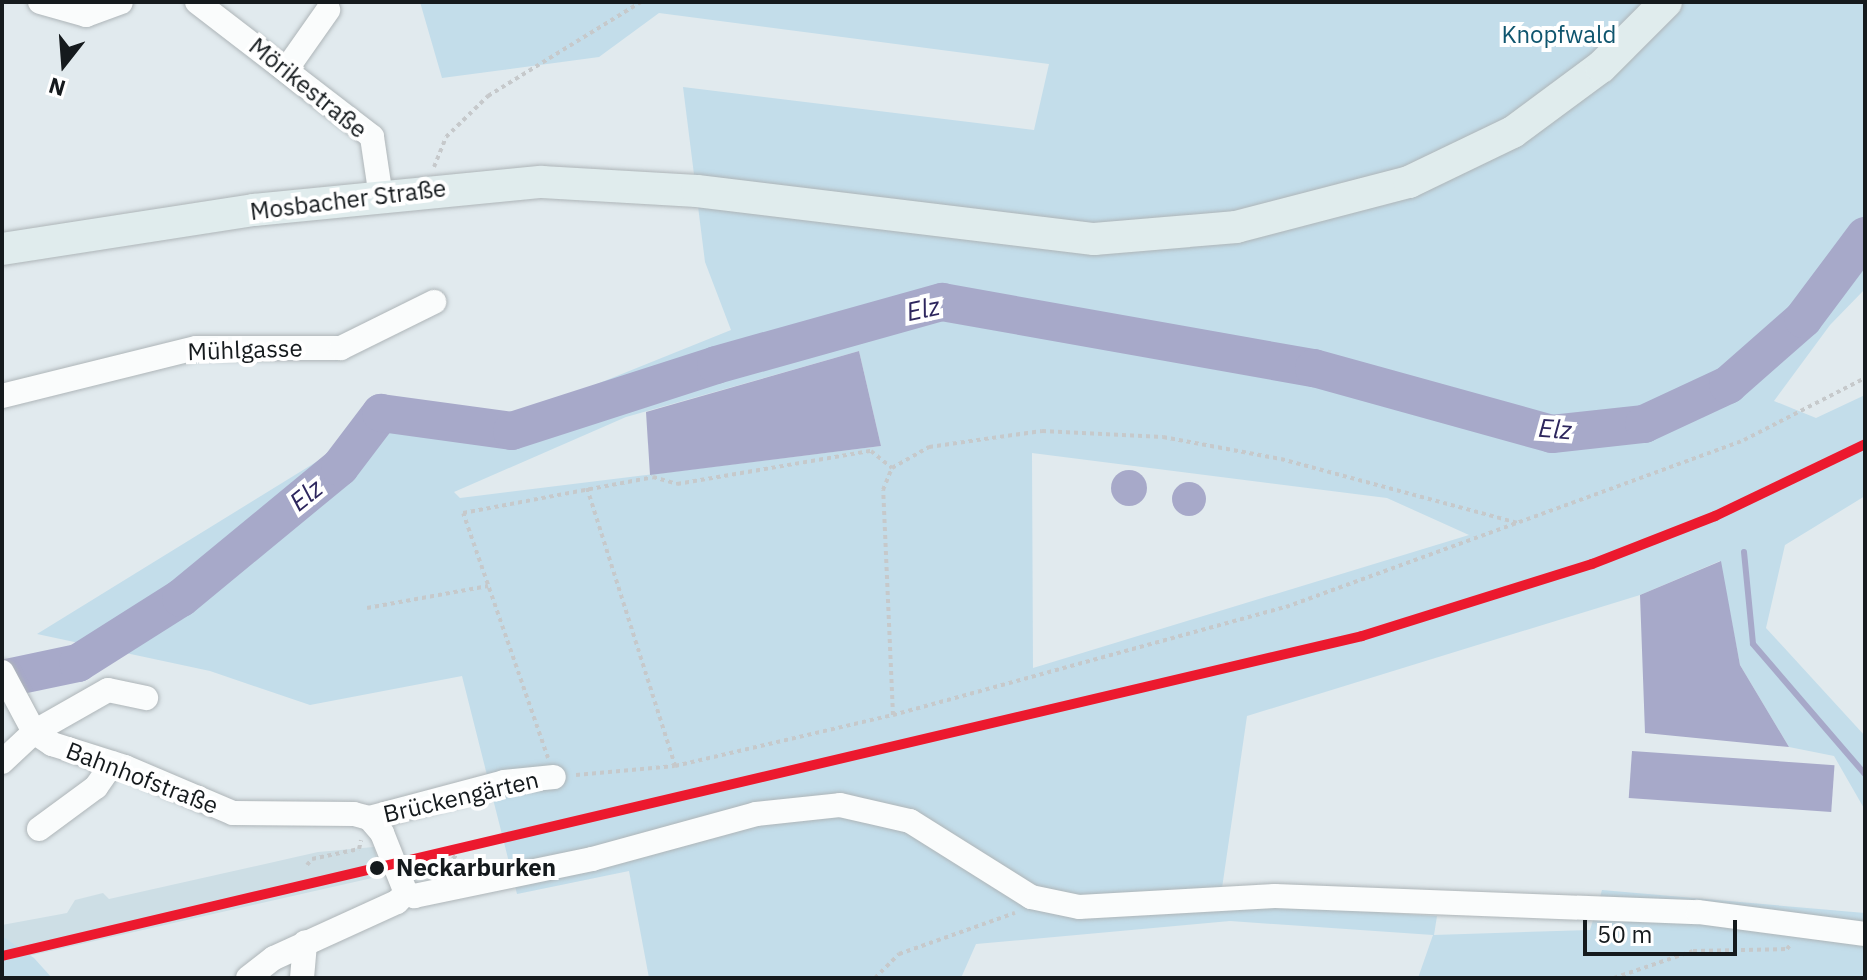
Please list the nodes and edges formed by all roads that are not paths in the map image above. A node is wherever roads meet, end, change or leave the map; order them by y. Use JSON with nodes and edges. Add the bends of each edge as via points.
{"nodes":[{"id":1,"x":40,"y":2,"type":"edge"},
{"id":2,"x":121,"y":2,"type":"edge"},
{"id":3,"x":197,"y":2,"type":"edge"},
{"id":4,"x":1666,"y":2,"type":"edge"},
{"id":5,"x":328,"y":10,"type":"dead end"},
{"id":6,"x":288,"y":67,"type":"junction"},
{"id":7,"x":381,"y":197,"type":"junction"},
{"id":8,"x":2,"y":249,"type":"edge"},
{"id":9,"x":434,"y":302,"type":"dead end"},
{"id":10,"x":2,"y":396,"type":"edge"},
{"id":11,"x":2,"y":672,"type":"edge"},
{"id":12,"x":146,"y":698,"type":"dead end"},
{"id":13,"x":28,"y":722,"type":"junction"},
{"id":14,"x":2,"y":762,"type":"edge"},
{"id":15,"x":113,"y":763,"type":"junction"},
{"id":16,"x":554,"y":777,"type":"road end"},
{"id":17,"x":369,"y":818,"type":"junction"},
{"id":18,"x":39,"y":829,"type":"dead end"},
{"id":19,"x":406,"y":893,"type":"junction"},
{"id":20,"x":1865,"y":934,"type":"edge"},
{"id":21,"x":305,"y":942,"type":"junction"},
{"id":22,"x":248,"y":978,"type":"edge"},
{"id":23,"x":302,"y":978,"type":"edge"}],
"edges":[{"from":1,"to":2,"type":"street","via":[[86,15]]},
{"from":3,"to":6,"type":"street","name":"Mörikestraße"},
{"from":4,"to":7,"type":"main road","name":"Mosbacher Straße","via":[[1601,67],[1513,132],[1409,182],[1236,227],[1094,239],[697,191],[542,182]]},
{"from":5,"to":6,"type":"street"},
{"from":6,"to":7,"type":"street","name":"Mörikestraße","via":[[372,137]]},
{"from":7,"to":8,"type":"main road","name":"Mosbacher Straße"},
{"from":9,"to":10,"type":"street","name":"Mühlgasse","via":[[341,348],[196,348]]},
{"from":11,"to":13,"type":"street"},
{"from":12,"to":13,"type":"street","via":[[108,690]]},
{"from":13,"to":14,"type":"street"},
{"from":13,"to":15,"type":"street","name":"Bahnhofstraße","via":[[52,744]]},
{"from":15,"to":17,"type":"street","name":"Bahnhofstraße","via":[[233,813]]},
{"from":15,"to":18,"type":"street","via":[[87,795]]},
{"from":16,"to":17,"type":"street","name":"Brückengärten","via":[[504,782]]},
{"from":17,"to":19,"type":"street","via":[[382,833]]},
{"from":19,"to":20,"type":"street","via":[[414,896],[592,859],[756,814],[840,805],[910,821],[1031,897],[1079,907],[1275,896],[1698,912]]},
{"from":19,"to":21,"type":"street","via":[[397,902]]},
{"from":21,"to":22,"type":"street"},
{"from":21,"to":23,"type":"street"}]}
